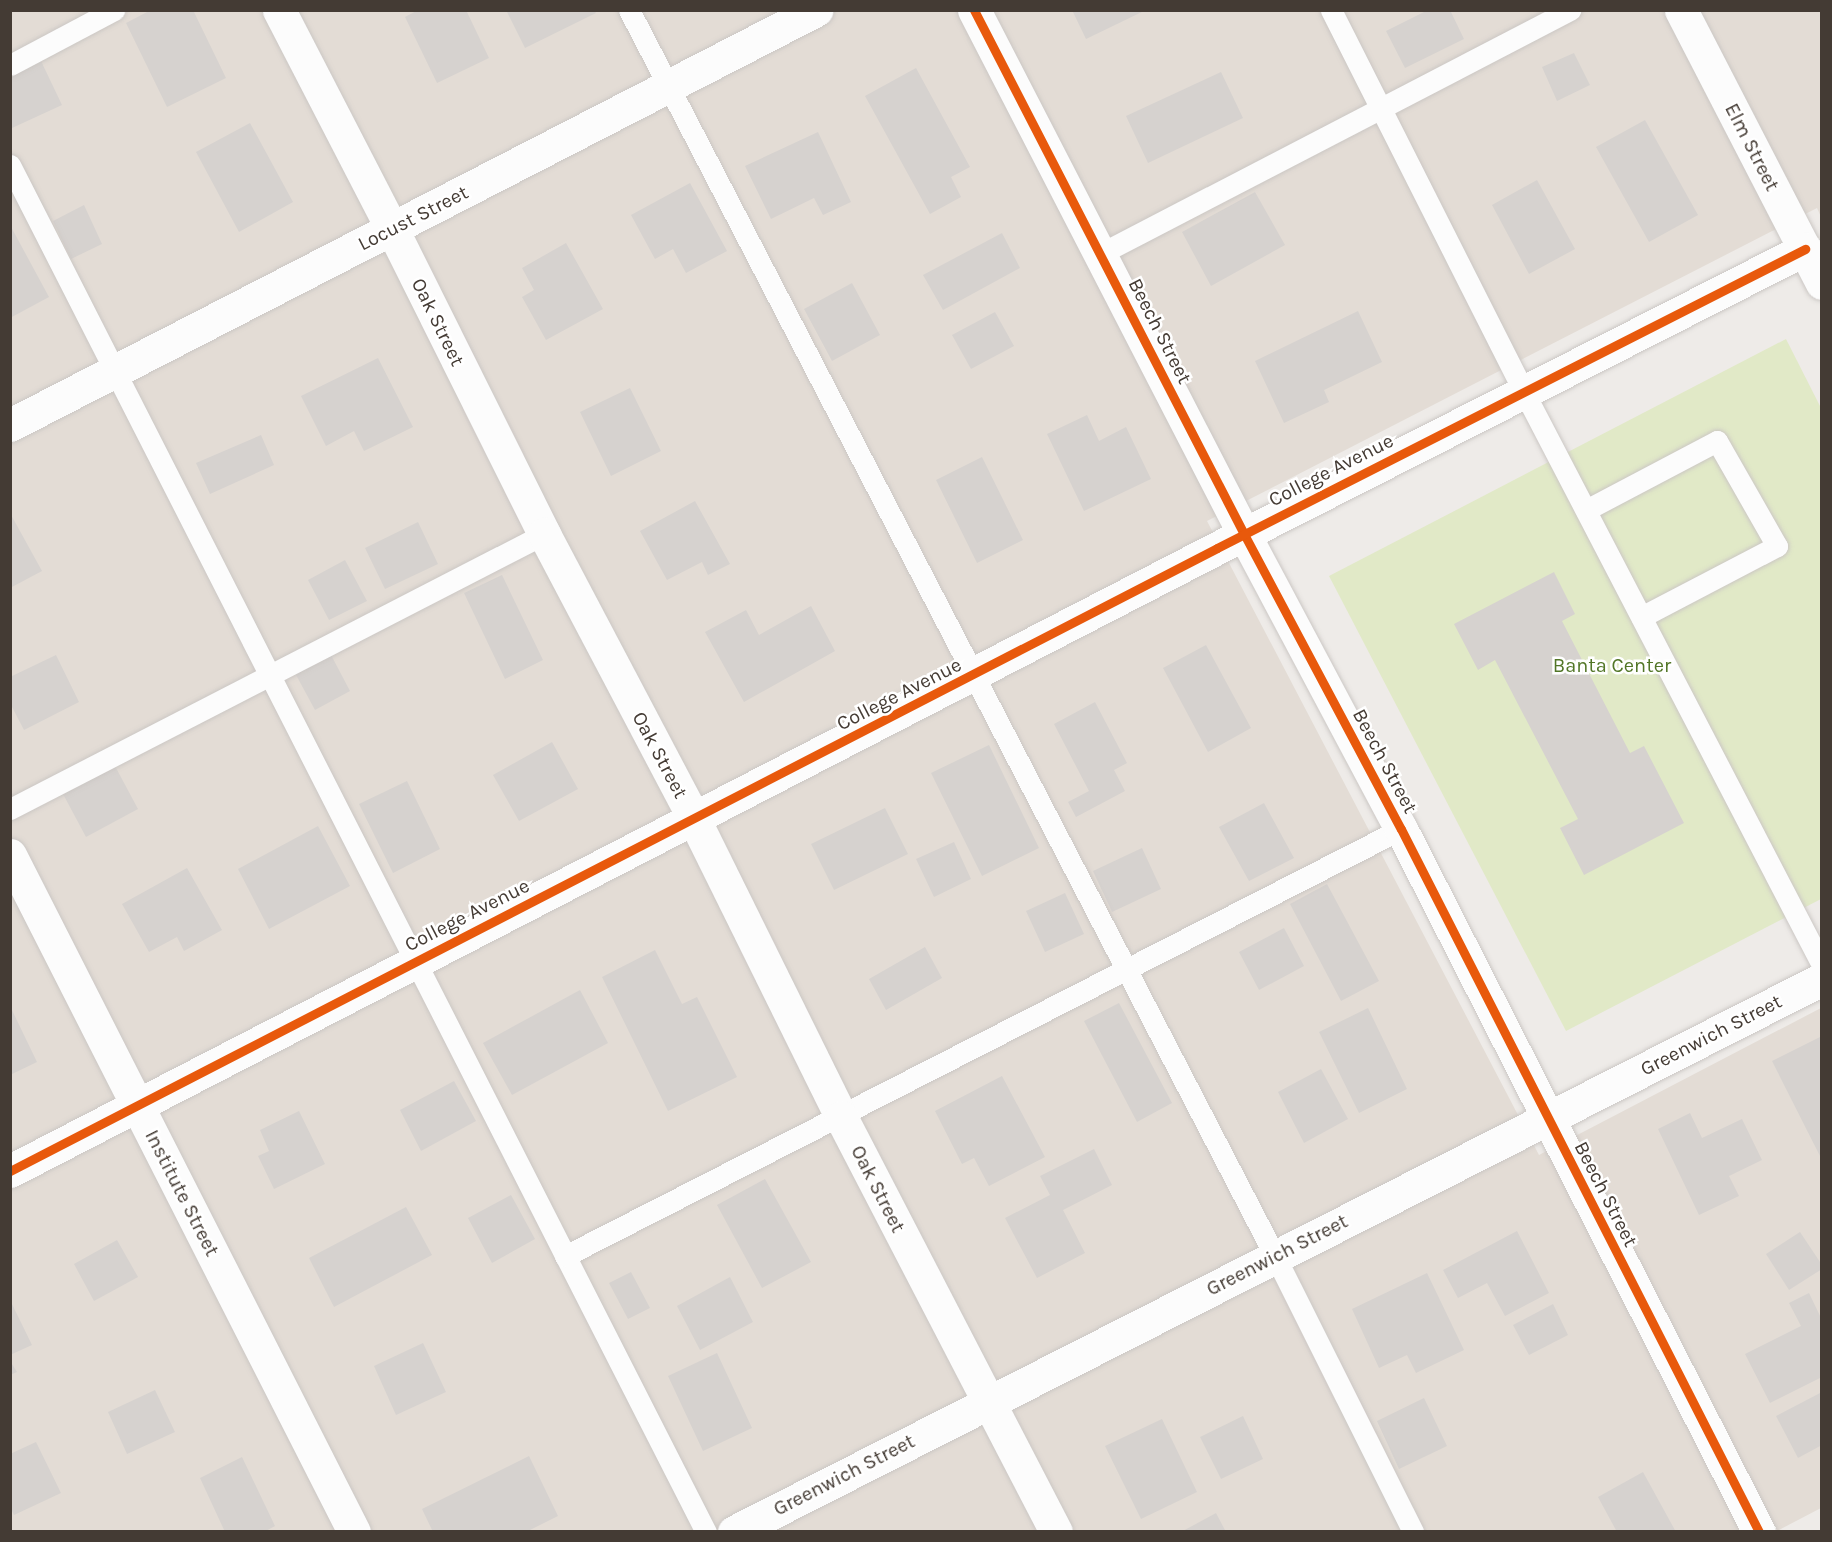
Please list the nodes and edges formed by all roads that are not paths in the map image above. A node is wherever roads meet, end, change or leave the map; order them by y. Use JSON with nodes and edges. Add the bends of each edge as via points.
{"nodes":[{"id":1,"x":114,"y":10,"type":"edge"},
{"id":2,"x":279,"y":10,"type":"edge"},
{"id":3,"x":629,"y":10,"type":"edge"},
{"id":4,"x":816,"y":10,"type":"edge"},
{"id":5,"x":974,"y":10,"type":"edge"},
{"id":6,"x":1331,"y":10,"type":"edge"},
{"id":7,"x":1570,"y":10,"type":"edge"},
{"id":8,"x":1681,"y":10,"type":"edge"},
{"id":9,"x":10,"y":65,"type":"edge"},
{"id":10,"x":668,"y":87,"type":"junction"},
{"id":11,"x":1381,"y":109,"type":"junction"},
{"id":12,"x":10,"y":165,"type":"edge"},
{"id":13,"x":392,"y":229,"type":"junction"},
{"id":14,"x":1805,"y":249,"type":"junction"},
{"id":15,"x":1100,"y":254,"type":"junction"},
{"id":16,"x":1821,"y":283,"type":"edge"},
{"id":17,"x":116,"y":371,"type":"junction"},
{"id":18,"x":1524,"y":392,"type":"junction"},
{"id":19,"x":10,"y":425,"type":"edge"},
{"id":20,"x":1586,"y":510,"type":"junction"},
{"id":21,"x":543,"y":534,"type":"junction"},
{"id":22,"x":1244,"y":534,"type":"junction"},
{"id":23,"x":1641,"y":617,"type":"junction"},
{"id":24,"x":270,"y":675,"type":"junction"},
{"id":25,"x":973,"y":676,"type":"junction"},
{"id":26,"x":10,"y":809,"type":"edge"},
{"id":27,"x":694,"y":819,"type":"junction"},
{"id":28,"x":1401,"y":830,"type":"junction"},
{"id":29,"x":10,"y":855,"type":"edge"},
{"id":30,"x":415,"y":962,"type":"junction"},
{"id":31,"x":1821,"y":965,"type":"edge"},
{"id":32,"x":1127,"y":971,"type":"junction"},
{"id":33,"x":1821,"y":979,"type":"edge"},
{"id":34,"x":138,"y":1107,"type":"junction"},
{"id":35,"x":841,"y":1117,"type":"junction"},
{"id":36,"x":1546,"y":1119,"type":"junction"},
{"id":37,"x":10,"y":1171,"type":"edge"},
{"id":38,"x":1275,"y":1256,"type":"junction"},
{"id":39,"x":565,"y":1257,"type":"junction"},
{"id":40,"x":988,"y":1402,"type":"junction"},
{"id":41,"x":354,"y":1532,"type":"edge"},
{"id":42,"x":706,"y":1532,"type":"edge"},
{"id":43,"x":734,"y":1532,"type":"edge"},
{"id":44,"x":1056,"y":1532,"type":"edge"},
{"id":45,"x":1413,"y":1532,"type":"edge"},
{"id":46,"x":1759,"y":1532,"type":"edge"}],
"edges":[{"from":1,"to":9,"type":"lane"},
{"from":2,"to":13,"type":"street","name":"Oak Street"},
{"from":3,"to":10,"type":"lane"},
{"from":4,"to":10,"type":"street","name":"Locust Street"},
{"from":5,"to":15,"type":"street","name":"Beech Street"},
{"from":6,"to":11,"type":"lane"},
{"from":7,"to":11,"type":"lane"},
{"from":8,"to":14,"type":"street","name":"Elm Street"},
{"from":10,"to":13,"type":"street","name":"Locust Street"},
{"from":10,"to":25,"type":"lane"},
{"from":11,"to":15,"type":"lane"},
{"from":11,"to":18,"type":"lane"},
{"from":12,"to":17,"type":"lane"},
{"from":13,"to":17,"type":"street","name":"Locust Street"},
{"from":13,"to":21,"type":"street","name":"Oak Street"},
{"from":14,"to":16,"type":"street","name":"Elm Street"},
{"from":14,"to":18,"type":"street","name":"College Avenue"},
{"from":15,"to":22,"type":"street","name":"Beech Street"},
{"from":17,"to":19,"type":"street","name":"Locust Street"},
{"from":17,"to":24,"type":"lane"},
{"from":18,"to":20,"type":"lane"},
{"from":18,"to":22,"type":"street","name":"College Avenue"},
{"from":20,"to":23,"type":"lane"},
{"from":20,"to":23,"type":"lane","via":[[1718,441],[1777,546]]},
{"from":21,"to":24,"type":"lane"},
{"from":21,"to":27,"type":"street","name":"Oak Street"},
{"from":22,"to":25,"type":"street","name":"College Avenue"},
{"from":22,"to":28,"type":"street","name":"Beech Street"},
{"from":23,"to":31,"type":"lane"},
{"from":24,"to":26,"type":"lane"},
{"from":24,"to":30,"type":"lane"},
{"from":25,"to":27,"type":"street","name":"College Avenue"},
{"from":25,"to":32,"type":"lane"},
{"from":27,"to":30,"type":"street","name":"College Avenue"},
{"from":27,"to":35,"type":"street","name":"Oak Street"},
{"from":28,"to":32,"type":"lane"},
{"from":28,"to":36,"type":"street","name":"Beech Street"},
{"from":29,"to":34,"type":"street","name":"Institute Street"},
{"from":30,"to":34,"type":"street","name":"College Avenue"},
{"from":30,"to":39,"type":"lane"},
{"from":32,"to":35,"type":"lane"},
{"from":32,"to":38,"type":"lane"},
{"from":33,"to":36,"type":"street","name":"Greenwich Street"},
{"from":34,"to":37,"type":"street","name":"College Avenue"},
{"from":34,"to":41,"type":"street","name":"Institute Street"},
{"from":35,"to":39,"type":"lane"},
{"from":35,"to":40,"type":"street","name":"Oak Street"},
{"from":36,"to":38,"type":"street","name":"Greenwich Street"},
{"from":36,"to":46,"type":"street","name":"Beech Street"},
{"from":38,"to":40,"type":"street","name":"Greenwich Street"},
{"from":38,"to":45,"type":"lane"},
{"from":39,"to":42,"type":"lane"},
{"from":40,"to":43,"type":"street","name":"Greenwich Street"},
{"from":40,"to":44,"type":"street","name":"Oak Street"}]}
